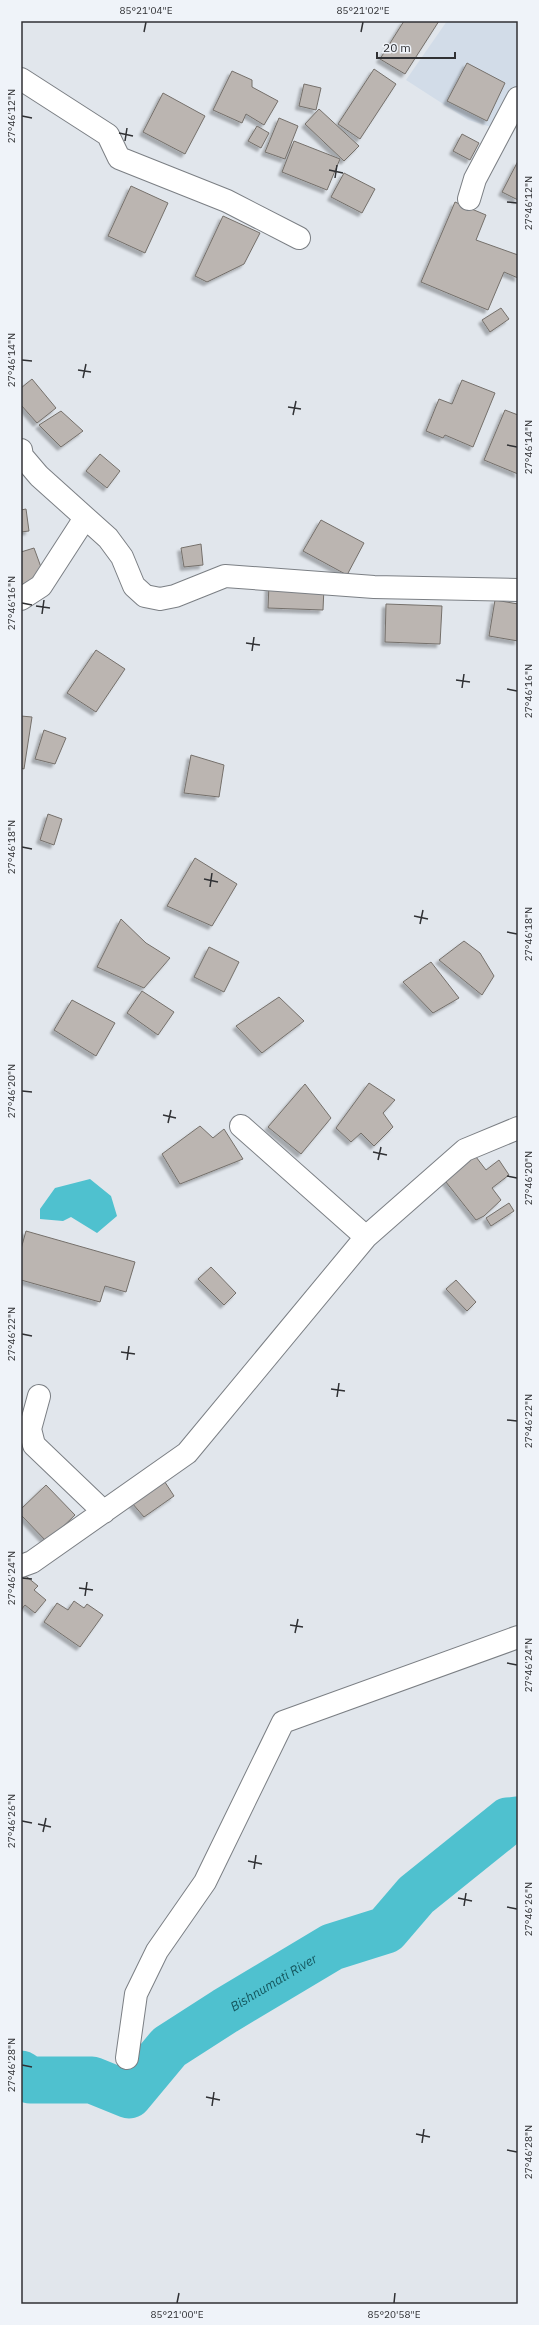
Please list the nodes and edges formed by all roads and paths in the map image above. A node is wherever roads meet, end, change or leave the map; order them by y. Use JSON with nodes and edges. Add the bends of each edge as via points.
{"nodes":[{"id":1,"x":21,"y":79,"type":"edge"},
{"id":2,"x":518,"y":98,"type":"edge"},
{"id":3,"x":469,"y":199,"type":"dead end"},
{"id":4,"x":299,"y":238,"type":"dead end"},
{"id":5,"x":21,"y":450,"type":"edge"},
{"id":6,"x":85,"y":518,"type":"junction"},
{"id":7,"x":518,"y":590,"type":"edge"},
{"id":8,"x":21,"y":599,"type":"edge"},
{"id":9,"x":241,"y":1126,"type":"dead end"},
{"id":10,"x":518,"y":1128,"type":"edge"},
{"id":11,"x":366,"y":1237,"type":"junction"},
{"id":12,"x":39,"y":1396,"type":"dead end"},
{"id":13,"x":104,"y":1512,"type":"junction"},
{"id":14,"x":21,"y":1566,"type":"edge"},
{"id":15,"x":518,"y":1637,"type":"edge"},
{"id":16,"x":127,"y":2058,"type":"dead end"}],
"edges":[{"from":1,"to":4,"type":"street","via":[[108,135],[119,158],[228,201]]},
{"from":2,"to":3,"type":"street","via":[[475,179]]},
{"from":5,"to":6,"type":"street","via":[[22,456],[39,476]]},
{"from":6,"to":7,"type":"street","via":[[108,538],[122,557],[134,586],[145,596],[160,600],[225,576],[374,587]]},
{"from":6,"to":8,"type":"street","via":[[41,586]]},
{"from":9,"to":11,"type":"street"},
{"from":10,"to":11,"type":"street","via":[[465,1150]]},
{"from":11,"to":13,"type":"street","via":[[187,1453]]},
{"from":12,"to":13,"type":"street","via":[[30,1429],[34,1445]]},
{"from":13,"to":14,"type":"street","via":[[32,1562]]},
{"from":15,"to":16,"type":"street","via":[[283,1722],[205,1882],[157,1951],[136,1994]]}]}
